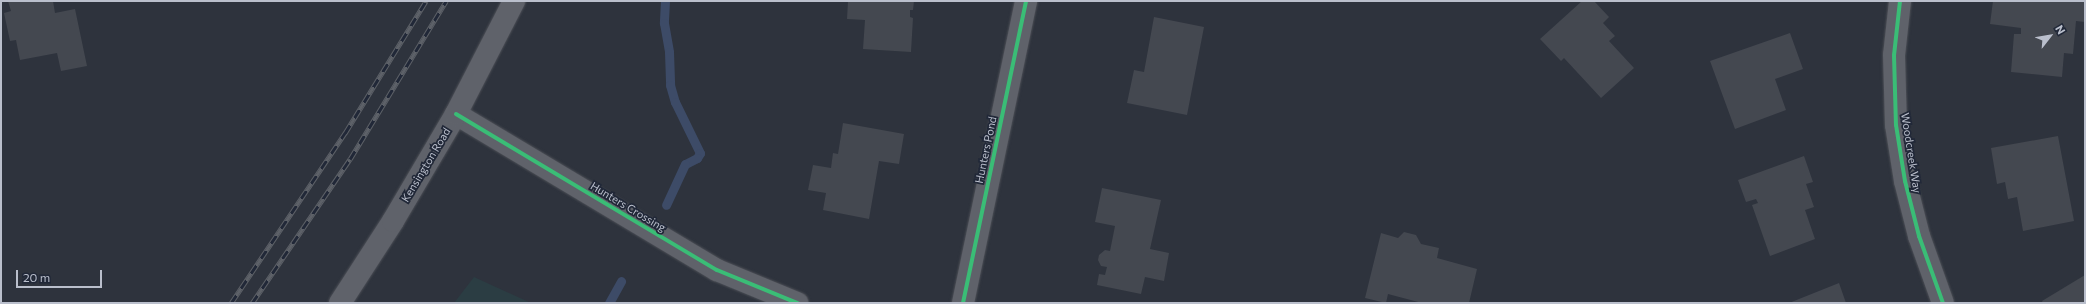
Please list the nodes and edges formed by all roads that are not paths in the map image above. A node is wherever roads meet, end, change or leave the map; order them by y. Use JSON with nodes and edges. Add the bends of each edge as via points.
{"nodes":[{"id":1,"x":514,"y":1,"type":"edge"},
{"id":2,"x":1026,"y":1,"type":"edge"},
{"id":3,"x":1900,"y":1,"type":"edge"},
{"id":4,"x":456,"y":114,"type":"junction"},
{"id":5,"x":340,"y":303,"type":"edge"},
{"id":6,"x":797,"y":303,"type":"edge"},
{"id":7,"x":963,"y":303,"type":"edge"},
{"id":8,"x":1943,"y":303,"type":"edge"}],
"edges":[{"from":1,"to":4,"type":"street","name":"Kensington Road"},
{"from":2,"to":7,"type":"street","name":"Hunters Pond"},
{"from":3,"to":8,"type":"street","name":"Woodcreek Way","via":[[1894,55],[1896,125],[1905,180],[1919,236]]},
{"from":4,"to":5,"type":"street","name":"Kensington Road","via":[[393,222]]},
{"from":4,"to":6,"type":"street","name":"Hunters Crossing","via":[[717,270]]}]}
